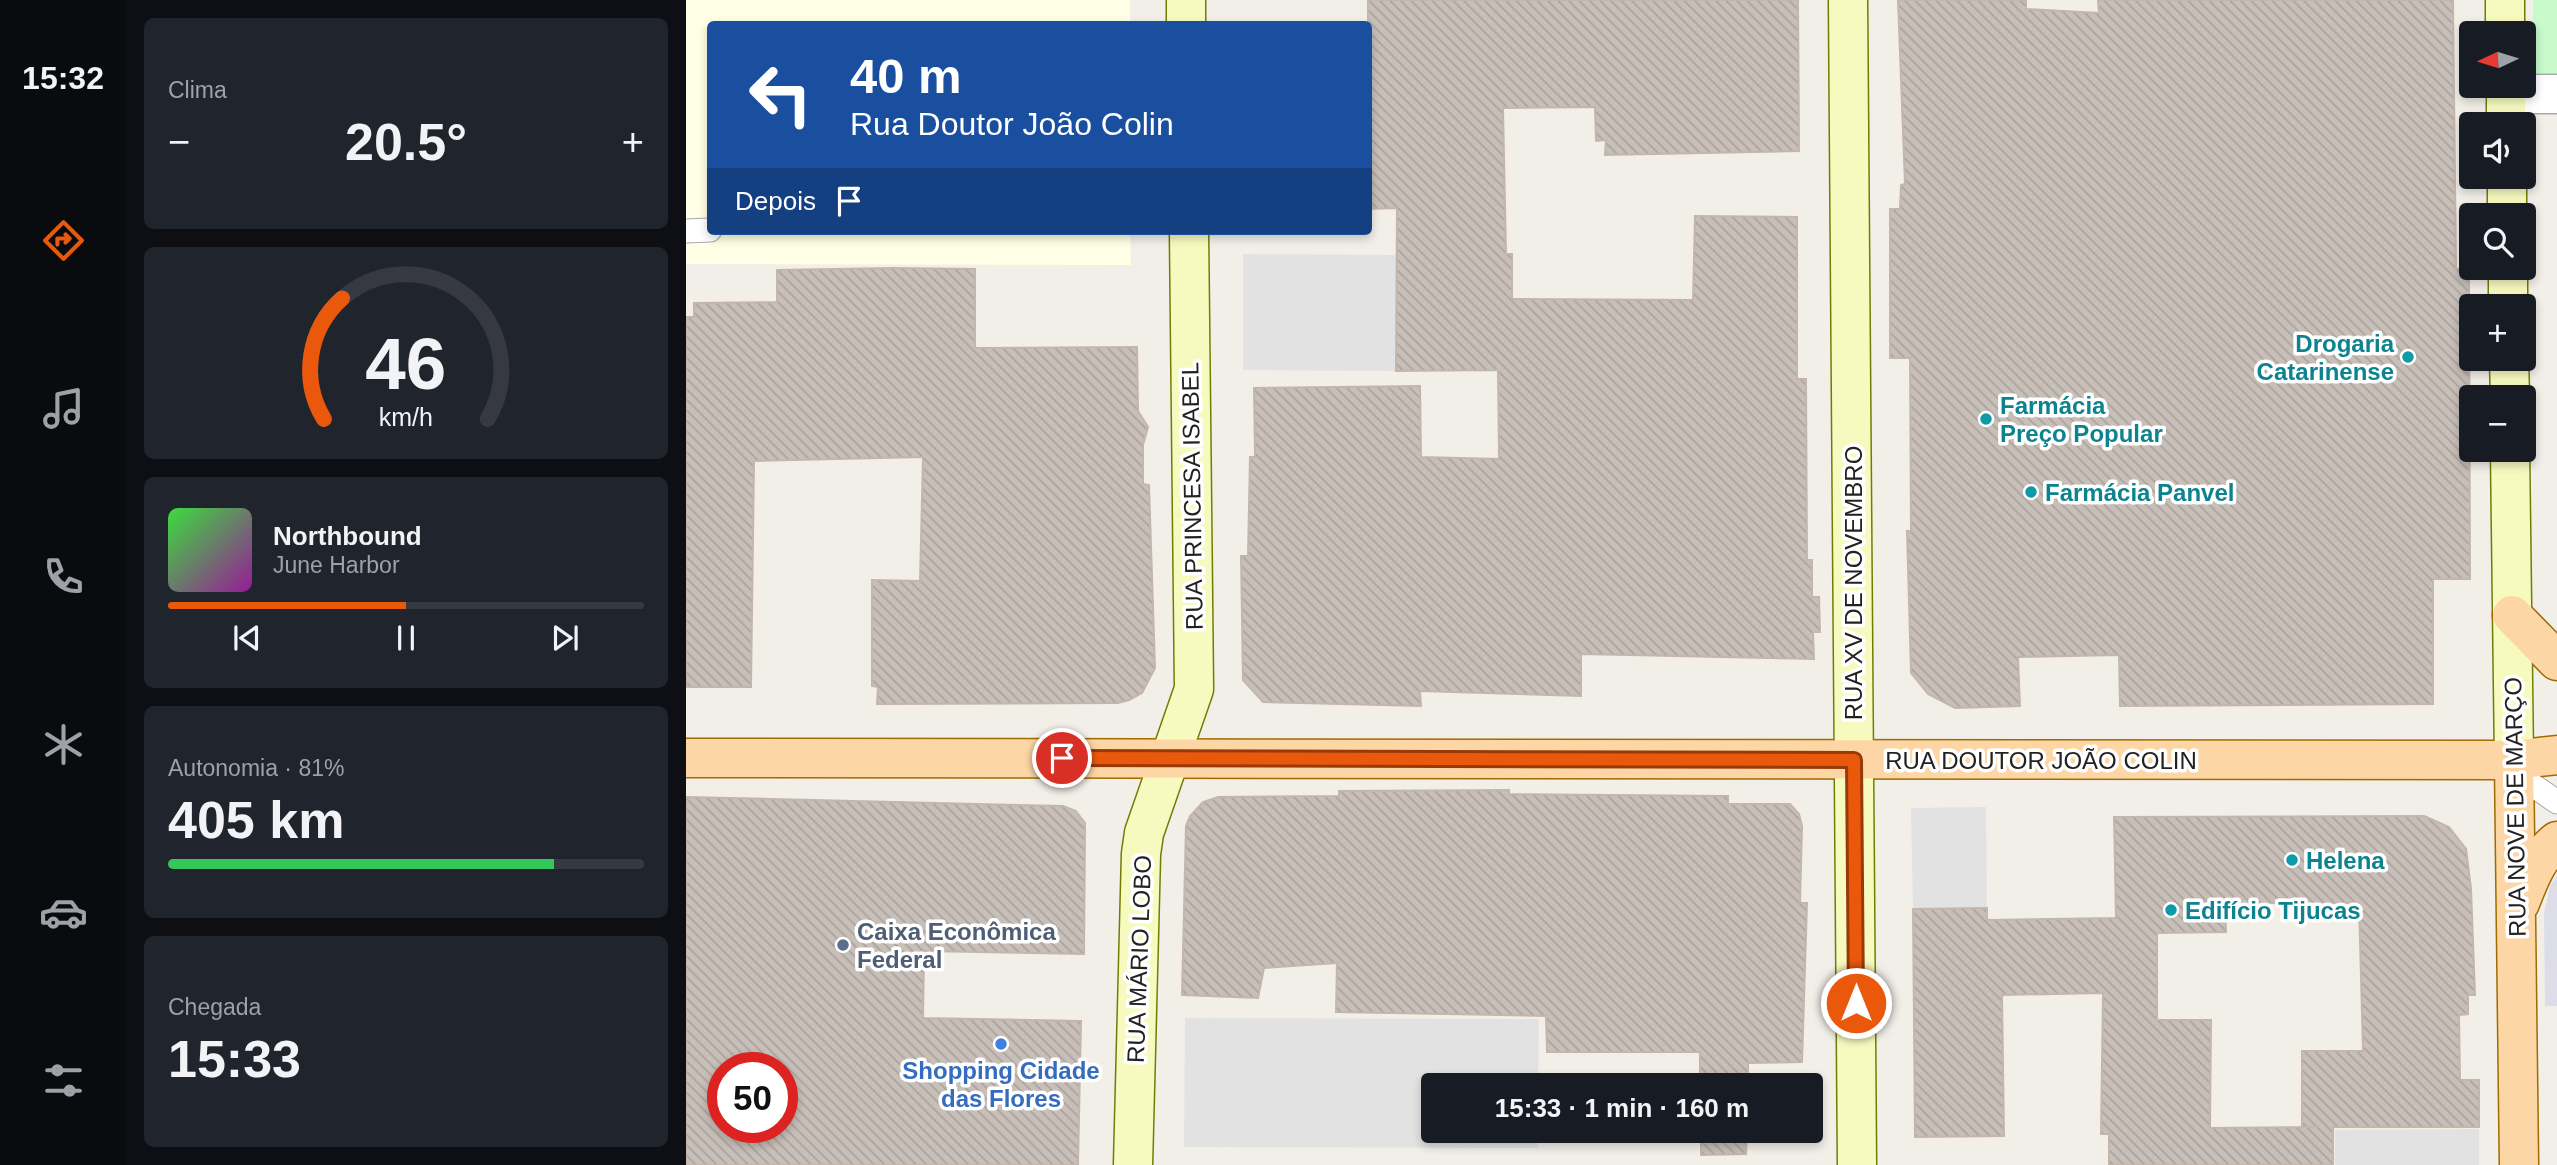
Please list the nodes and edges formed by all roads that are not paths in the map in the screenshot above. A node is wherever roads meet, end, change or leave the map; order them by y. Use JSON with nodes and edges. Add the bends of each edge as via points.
{"nodes":[{"id":1,"x":1186,"y":0,"type":"edge"},
{"id":2,"x":1848,"y":0,"type":"edge"},
{"id":3,"x":2505,"y":0,"type":"edge"},
{"id":4,"x":1186,"y":21,"type":"edge"},
{"id":5,"x":2505,"y":21,"type":"edge"},
{"id":6,"x":2557,"y":94,"type":"edge"},
{"id":7,"x":2506,"y":101,"type":"edge"},
{"id":8,"x":707,"y":230,"type":"edge"},
{"id":9,"x":686,"y":231,"type":"edge"},
{"id":10,"x":1189,"y":235,"type":"edge"},
{"id":11,"x":2510,"y":462,"type":"edge"},
{"id":12,"x":2512,"y":615,"type":"junction"},
{"id":13,"x":2557,"y":661,"type":"edge"},
{"id":14,"x":2557,"y":755,"type":"edge"},
{"id":15,"x":686,"y":758,"type":"edge"},
{"id":16,"x":1171,"y":758,"type":"junction"},
{"id":17,"x":1854,"y":760,"type":"junction"},
{"id":18,"x":2514,"y":760,"type":"junction"},
{"id":19,"x":2557,"y":802,"type":"edge"},
{"id":20,"x":2557,"y":841,"type":"edge"},
{"id":21,"x":2516,"y":915,"type":"junction"},
{"id":22,"x":1132,"y":1165,"type":"edge"},
{"id":23,"x":1857,"y":1165,"type":"edge"},
{"id":24,"x":2519,"y":1165,"type":"edge"}],
"edges":[{"from":1,"to":4,"type":"main road"},
{"from":2,"to":17,"type":"main road","name":"RUA XV DE NOVEMBRO"},
{"from":3,"to":5,"type":"main road"},
{"from":6,"to":7,"type":"street"},
{"from":8,"to":9,"type":"lane"},
{"from":10,"to":16,"type":"main road","name":"RUA PRINCESA ISABEL","via":[[1194,689]]},
{"from":11,"to":12,"type":"main road","name":"RUA NOVE DE MARÇO"},
{"from":12,"to":13,"type":"main road"},
{"from":12,"to":18,"type":"main road","name":"RUA NOVE DE MARÇO"},
{"from":14,"to":18,"type":"main road","name":"RUA DOUTOR JOÃO COLIN"},
{"from":15,"to":16,"type":"main road","name":"RUA DOUTOR JOÃO COLIN"},
{"from":16,"to":17,"type":"main road","name":"RUA DOUTOR JOÃO COLIN"},
{"from":16,"to":22,"type":"main road","name":"RUA MÁRIO LOBO","via":[[1144,832],[1141,854]]},
{"from":17,"to":18,"type":"main road","name":"RUA DOUTOR JOÃO COLIN"},
{"from":17,"to":23,"type":"main road","name":"RUA XV DE NOVEMBRO"},
{"from":18,"to":19,"type":"lane","via":[[2531,784]]},
{"from":18,"to":21,"type":"main road","name":"RUA NOVE DE MARÇO"},
{"from":20,"to":21,"type":"main road","via":[[2531,873]]},
{"from":21,"to":24,"type":"main road","name":"RUA NOVE DE MARÇO"}]}
